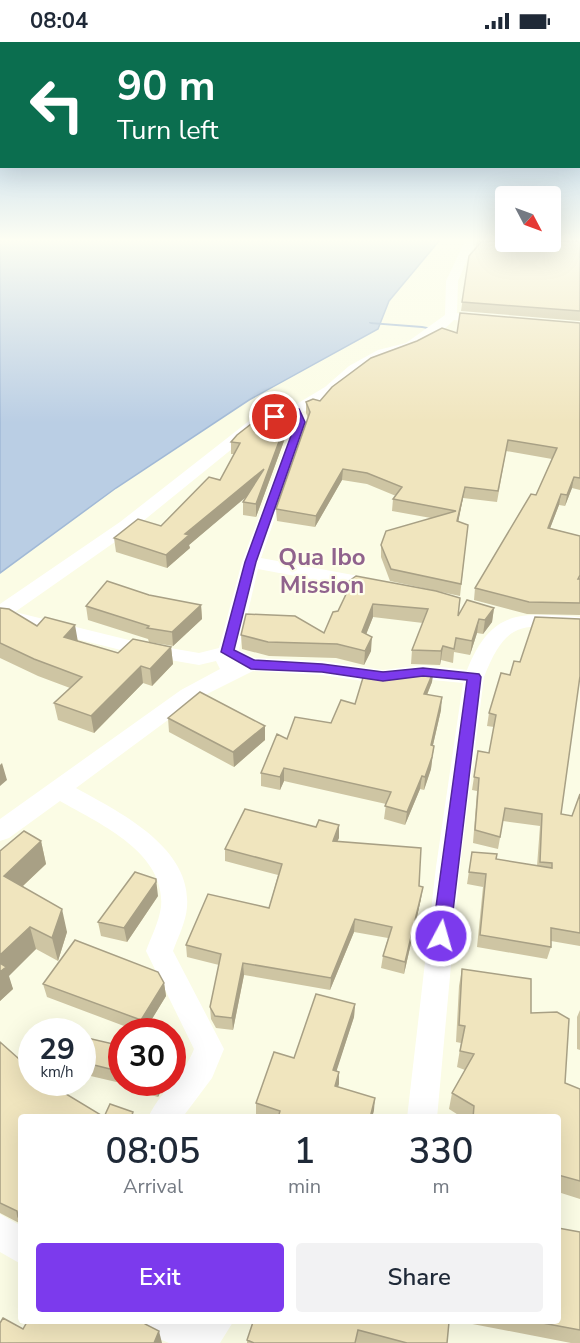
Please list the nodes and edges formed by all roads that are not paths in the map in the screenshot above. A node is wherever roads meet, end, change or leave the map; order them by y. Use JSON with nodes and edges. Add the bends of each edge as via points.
{"nodes":[{"id":1,"x":452,"y":302,"type":"edge"},
{"id":2,"x":452,"y":316,"type":"junction"},
{"id":3,"x":475,"y":318,"type":"edge"},
{"id":4,"x":295,"y":411,"type":"junction"},
{"id":5,"x":250,"y":562,"type":"junction"},
{"id":6,"x":397,"y":589,"type":"edge"},
{"id":7,"x":489,"y":612,"type":"edge"},
{"id":8,"x":0,"y":614,"type":"edge"},
{"id":9,"x":519,"y":621,"type":"junction"},
{"id":10,"x":580,"y":623,"type":"edge"},
{"id":11,"x":227,"y":652,"type":"junction"},
{"id":12,"x":251,"y":664,"type":"junction"},
{"id":13,"x":224,"y":675,"type":"junction"},
{"id":14,"x":474,"y":677,"type":"junction"},
{"id":15,"x":60,"y":790,"type":"junction"},
{"id":16,"x":0,"y":832,"type":"edge"},
{"id":17,"x":166,"y":1114,"type":"edge"},
{"id":18,"x":422,"y":1114,"type":"edge"},
{"id":19,"x":0,"y":1231,"type":"edge"},
{"id":20,"x":18,"y":1245,"type":"edge"},
{"id":21,"x":170,"y":1324,"type":"edge"},
{"id":22,"x":203,"y":1334,"type":"edge"}],
"edges":[{"from":1,"to":2,"type":"street"},
{"from":2,"to":3,"type":"street"},
{"from":2,"to":4,"type":"street","via":[[411,346],[384,353],[354,369],[330,390]]},
{"from":4,"to":5,"type":"street","via":[[300,422]]},
{"from":4,"to":8,"type":"street","via":[[254,424],[126,526]]},
{"from":5,"to":6,"type":"street"},
{"from":5,"to":11,"type":"street"},
{"from":7,"to":9,"type":"street"},
{"from":8,"to":11,"type":"street","via":[[141,649],[199,659]]},
{"from":9,"to":10,"type":"street"},
{"from":9,"to":14,"type":"street","via":[[492,636]]},
{"from":11,"to":12,"type":"street"},
{"from":11,"to":13,"type":"street"},
{"from":12,"to":13,"type":"street"},
{"from":12,"to":14,"type":"street","via":[[383,677],[423,672]]},
{"from":13,"to":15,"type":"street","via":[[188,695]]},
{"from":14,"to":18,"type":"street","via":[[448,867]]},
{"from":15,"to":16,"type":"street"},
{"from":15,"to":17,"type":"street","via":[[147,843],[165,863],[174,903],[159,951],[209,1049],[202,1068]]},
{"from":19,"to":20,"type":"street"},
{"from":21,"to":22,"type":"street"}]}
